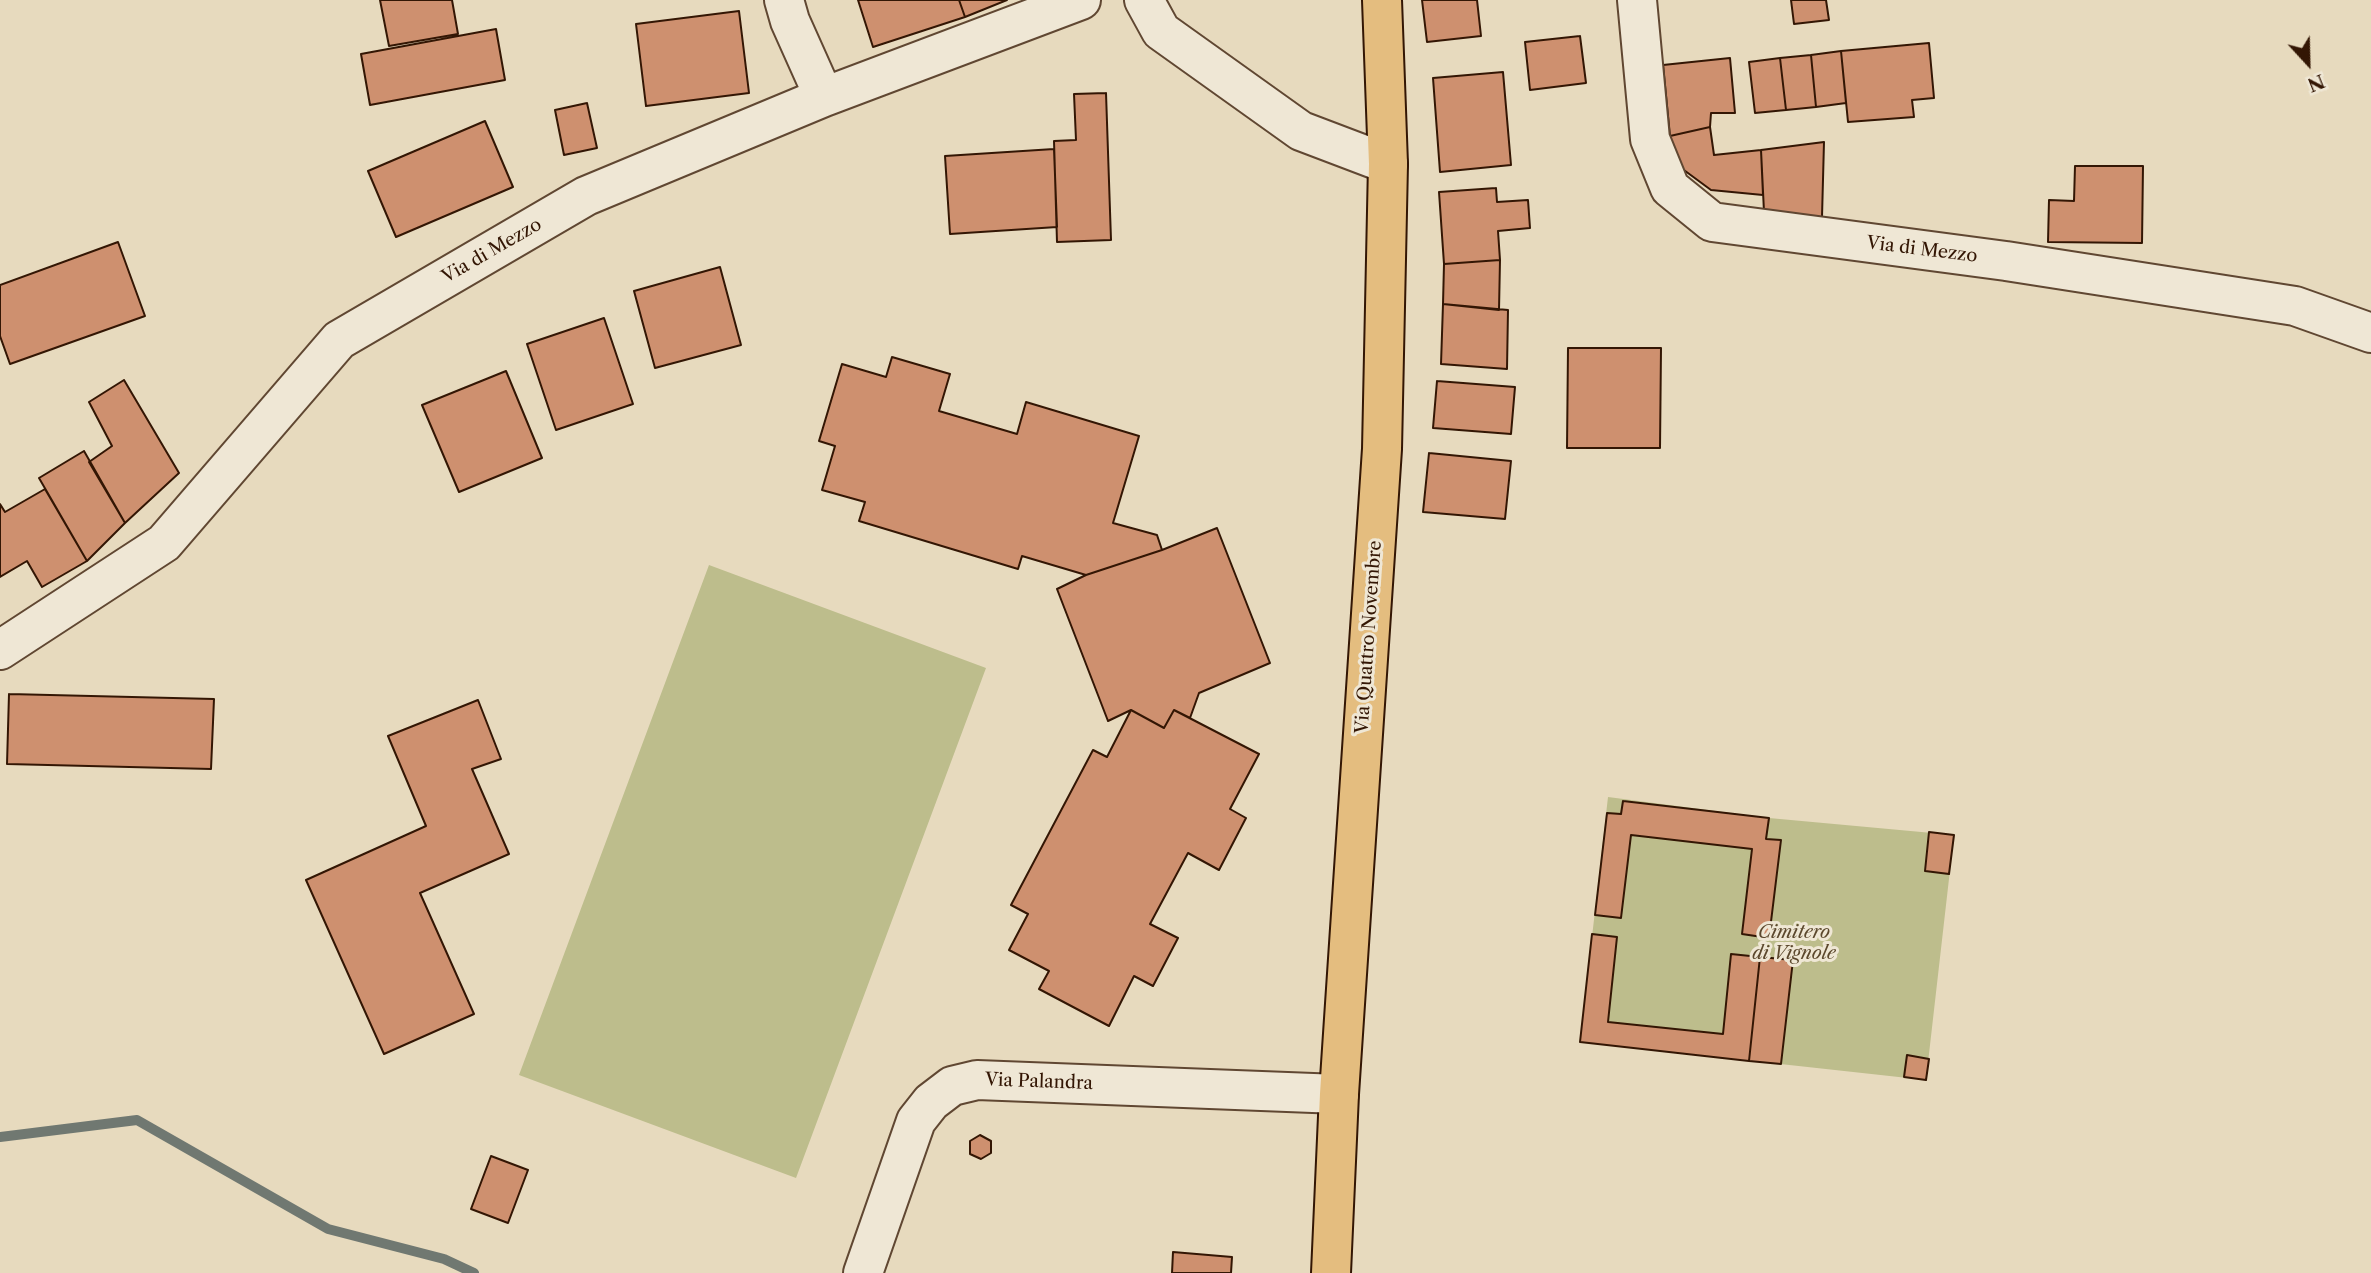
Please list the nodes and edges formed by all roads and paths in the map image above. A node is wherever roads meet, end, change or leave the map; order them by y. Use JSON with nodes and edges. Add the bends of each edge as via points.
{"nodes":[{"id":1,"x":784,"y":0,"type":"edge"},
{"id":2,"x":1081,"y":0,"type":"edge"},
{"id":3,"x":1144,"y":0,"type":"edge"},
{"id":4,"x":1382,"y":0,"type":"edge"},
{"id":5,"x":1637,"y":0,"type":"edge"},
{"id":6,"x":824,"y":97,"type":"junction"},
{"id":7,"x":1388,"y":164,"type":"junction"},
{"id":8,"x":2371,"y":332,"type":"edge"},
{"id":9,"x":0,"y":650,"type":"edge"},
{"id":10,"x":1339,"y":1094,"type":"junction"},
{"id":11,"x":863,"y":1273,"type":"edge"},
{"id":12,"x":1331,"y":1273,"type":"edge"}],
"edges":[{"from":1,"to":6,"type":"street"},
{"from":2,"to":6,"type":"street","name":"Via di Mezzo"},
{"from":3,"to":7,"type":"street","via":[[1161,30],[1301,131]]},
{"from":4,"to":7,"type":"main road","name":"Via Quattro Novembre"},
{"from":5,"to":8,"type":"street","name":"Via di Mezzo","via":[[1650,139],[1670,188],[1712,222],[2295,306]]},
{"from":6,"to":9,"type":"street","name":"Via di Mezzo","via":[[586,196],[339,340],[164,542]]},
{"from":7,"to":10,"type":"main road","name":"Via Quattro Novembre","via":[[1382,449]]},
{"from":10,"to":11,"type":"street","name":"Via Palandra","via":[[977,1080],[952,1086],[916,1121]]},
{"from":10,"to":12,"type":"main road","name":"Via Quattro Novembre"}]}
